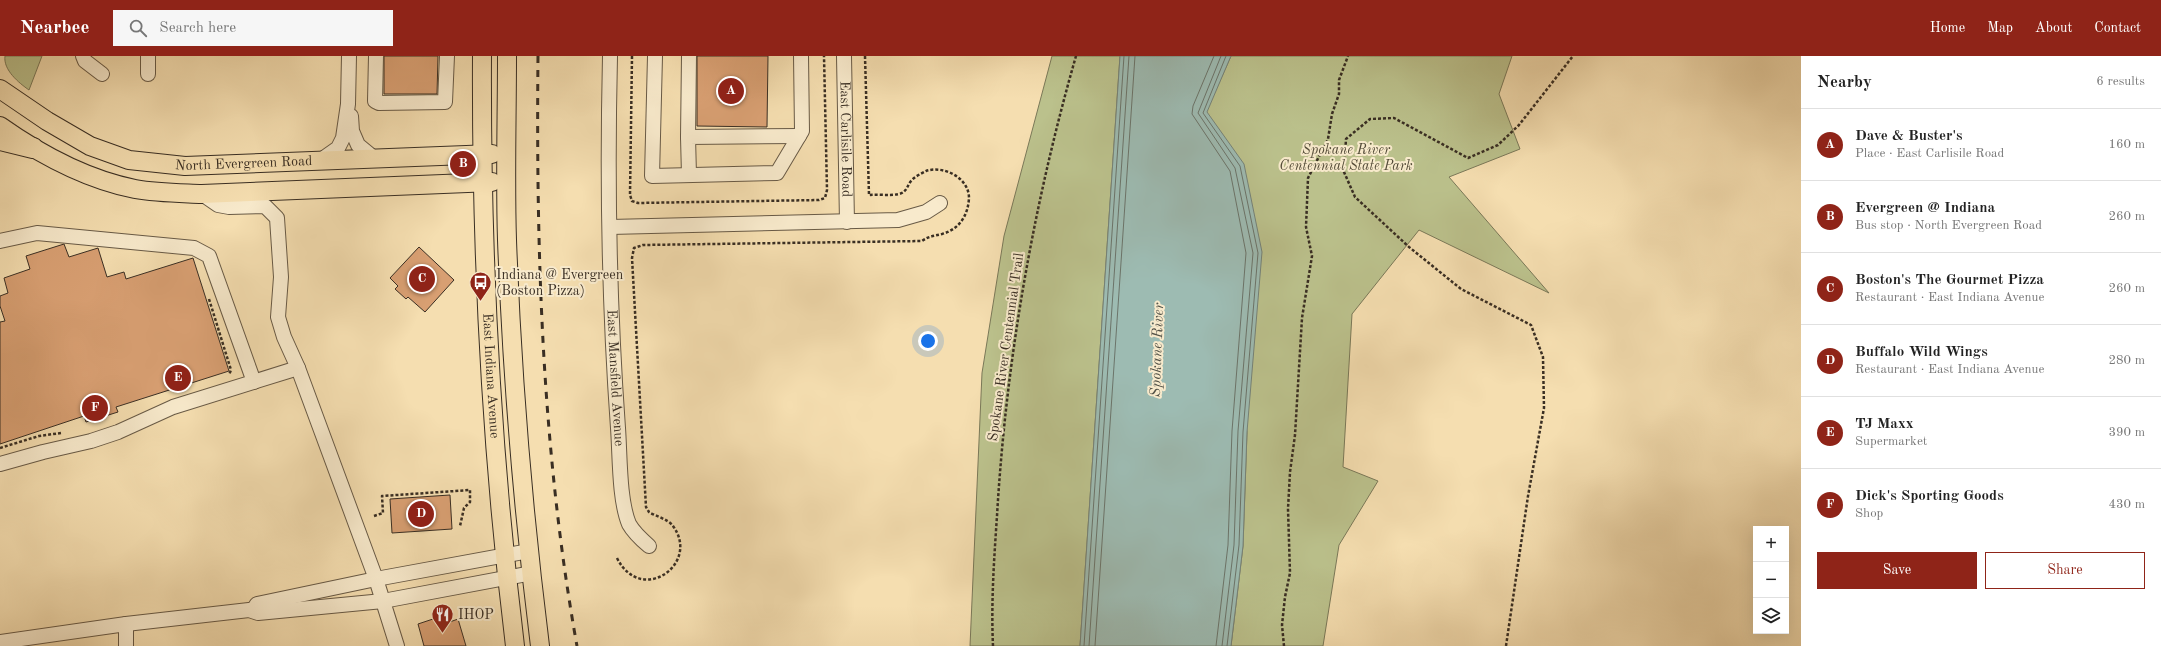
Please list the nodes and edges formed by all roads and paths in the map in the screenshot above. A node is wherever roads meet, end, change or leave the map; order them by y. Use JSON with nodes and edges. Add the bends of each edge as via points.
{"nodes":[{"id":1,"x":83,"y":56,"type":"edge"},
{"id":2,"x":148,"y":56,"type":"edge"},
{"id":3,"x":349,"y":56,"type":"edge"},
{"id":4,"x":376,"y":56,"type":"edge"},
{"id":5,"x":447,"y":56,"type":"edge"},
{"id":6,"x":482,"y":56,"type":"edge"},
{"id":7,"x":506,"y":56,"type":"edge"},
{"id":8,"x":610,"y":56,"type":"edge"},
{"id":9,"x":632,"y":56,"type":"edge"},
{"id":10,"x":655,"y":56,"type":"edge"},
{"id":11,"x":689,"y":56,"type":"edge"},
{"id":12,"x":801,"y":56,"type":"edge"},
{"id":13,"x":824,"y":56,"type":"edge"},
{"id":14,"x":844,"y":56,"type":"edge"},
{"id":15,"x":865,"y":56,"type":"edge"},
{"id":16,"x":1076,"y":56,"type":"edge"},
{"id":17,"x":1348,"y":56,"type":"edge"},
{"id":18,"x":1573,"y":56,"type":"edge"},
{"id":19,"x":102,"y":74,"type":"dead end"},
{"id":20,"x":148,"y":74,"type":"dead end"},
{"id":21,"x":0,"y":89,"type":"edge"},
{"id":22,"x":348,"y":104,"type":"junction"},
{"id":23,"x":0,"y":126,"type":"edge"},
{"id":24,"x":799,"y":136,"type":"junction"},
{"id":25,"x":688,"y":137,"type":"junction"},
{"id":26,"x":0,"y":140,"type":"edge"},
{"id":27,"x":33,"y":148,"type":"junction"},
{"id":28,"x":507,"y":153,"type":"junction"},
{"id":29,"x":481,"y":154,"type":"junction"},
{"id":30,"x":375,"y":159,"type":"junction"},
{"id":31,"x":320,"y":160,"type":"junction"},
{"id":32,"x":689,"y":175,"type":"junction"},
{"id":33,"x":507,"y":181,"type":"junction"},
{"id":34,"x":482,"y":182,"type":"junction"},
{"id":35,"x":202,"y":194,"type":"junction"},
{"id":36,"x":940,"y":203,"type":"dead end"},
{"id":37,"x":847,"y":222,"type":"junction"},
{"id":38,"x":610,"y":227,"type":"junction"},
{"id":39,"x":0,"y":241,"type":"edge"},
{"id":40,"x":208,"y":297,"type":"dead end"},
{"id":41,"x":298,"y":368,"type":"junction"},
{"id":42,"x":227,"y":377,"type":"dead end"},
{"id":43,"x":254,"y":382,"type":"junction"},
{"id":44,"x":62,"y":433,"type":"dead end"},
{"id":45,"x":0,"y":448,"type":"edge"},
{"id":46,"x":0,"y":464,"type":"edge"},
{"id":47,"x":374,"y":516,"type":"dead end"},
{"id":48,"x":460,"y":526,"type":"dead end"},
{"id":49,"x":649,"y":546,"type":"dead end"},
{"id":50,"x":529,"y":551,"type":"junction"},
{"id":51,"x":504,"y":555,"type":"junction"},
{"id":52,"x":617,"y":558,"type":"dead end"},
{"id":53,"x":532,"y":573,"type":"junction"},
{"id":54,"x":506,"y":577,"type":"junction"},
{"id":55,"x":376,"y":579,"type":"junction"},
{"id":56,"x":383,"y":601,"type":"junction"},
{"id":57,"x":253,"y":610,"type":"junction"},
{"id":58,"x":126,"y":624,"type":"junction"},
{"id":59,"x":4,"y":643,"type":"edge"},
{"id":60,"x":126,"y":646,"type":"edge"},
{"id":61,"x":397,"y":646,"type":"edge"},
{"id":62,"x":515,"y":646,"type":"edge"},
{"id":63,"x":540,"y":646,"type":"edge"},
{"id":64,"x":992,"y":646,"type":"edge"},
{"id":65,"x":1284,"y":646,"type":"edge"},
{"id":66,"x":1506,"y":646,"type":"edge"}],
"edges":[{"from":1,"to":19,"type":"street","via":[[85,61]]},
{"from":2,"to":20,"type":"street"},
{"from":3,"to":22,"type":"street"},
{"from":4,"to":5,"type":"street","via":[[375,101],[379,104],[445,102]]},
{"from":6,"to":29,"type":"main road","name":"East Indiana Avenue"},
{"from":7,"to":28,"type":"main road","name":"East Indiana Avenue"},
{"from":8,"to":38,"type":"street","name":"East Mansfield Avenue","via":[[607,167]]},
{"from":9,"to":13,"type":"path","via":[[630,195],[632,201],[638,203],[825,198],[827,190]]},
{"from":10,"to":32,"type":"street","via":[[652,176]]},
{"from":11,"to":25,"type":"street"},
{"from":12,"to":24,"type":"street","via":[[802,131]]},
{"from":14,"to":37,"type":"street","name":"East Carlisile Road"},
{"from":15,"to":52,"type":"path","via":[[869,195],[898,194],[906,191],[912,180],[927,171],[945,170],[960,178],[969,194],[969,210],[961,224],[922,241],[643,245],[634,248],[632,258],[646,507],[649,512],[672,524],[680,540],[680,551],[673,567],[664,576],[649,580],[633,576],[623,570]]},
{"from":16,"to":64,"type":"path","name":"Spokane River Centennial Trail","via":[[1048,166],[1019,310],[1001,451],[991,613]]},
{"from":17,"to":65,"type":"path","via":[[1339,80],[1339,94],[1332,114],[1328,139],[1308,178],[1306,227],[1312,256],[1302,318],[1288,501],[1290,573],[1282,625]]},
{"from":18,"to":66,"type":"path","via":[[1519,125],[1498,146],[1468,158],[1394,118],[1370,119],[1346,139],[1344,172],[1355,197],[1409,247],[1461,289],[1531,325],[1543,357],[1544,408]]},
{"from":21,"to":31,"type":"main road","name":"North Evergreen Road","via":[[90,146],[129,160],[185,166]]},
{"from":22,"to":30,"type":"street","via":[[352,131],[358,145]]},
{"from":22,"to":31,"type":"street","via":[[341,144]]},
{"from":23,"to":27,"type":"main road","name":"North Evergreen Road"},
{"from":24,"to":25,"type":"street"},
{"from":24,"to":32,"type":"street","via":[[777,174]]},
{"from":25,"to":32,"type":"street"},
{"from":26,"to":27,"type":"highway"},
{"from":27,"to":35,"type":"main road","name":"North Evergreen Road","via":[[53,160],[119,185],[159,192]]},
{"from":28,"to":29,"type":"main road","name":"North Evergreen Road"},
{"from":28,"to":33,"type":"main road","name":"East Indiana Avenue"},
{"from":29,"to":30,"type":"main road","name":"North Evergreen Road"},
{"from":29,"to":34,"type":"main road","name":"East Indiana Avenue"},
{"from":30,"to":31,"type":"main road","name":"North Evergreen Road"},
{"from":33,"to":34,"type":"main road","name":"North Evergreen Road"},
{"from":33,"to":50,"type":"main road","name":"East Indiana Avenue","via":[[512,351]]},
{"from":34,"to":35,"type":"main road","name":"North Evergreen Road"},
{"from":34,"to":51,"type":"main road","name":"East Indiana Avenue","via":[[487,329]]},
{"from":35,"to":41,"type":"street","via":[[223,206],[265,206],[277,218],[280,278],[278,317]]},
{"from":36,"to":37,"type":"street","via":[[926,212],[898,220]]},
{"from":37,"to":38,"type":"street"},
{"from":38,"to":49,"type":"street","name":"East Mansfield Avenue","via":[[616,398],[623,501],[629,524]]},
{"from":39,"to":43,"type":"street","via":[[37,233],[194,248],[209,256]]},
{"from":40,"to":42,"type":"path","via":[[231,370]]},
{"from":41,"to":43,"type":"street"},
{"from":41,"to":55,"type":"street"},
{"from":43,"to":46,"type":"street","via":[[172,407],[118,432],[91,441]]},
{"from":44,"to":45,"type":"path","via":[[39,436]]},
{"from":47,"to":48,"type":"path","via":[[383,513],[382,496],[470,490],[470,502],[464,508]]},
{"from":50,"to":51,"type":"street"},
{"from":50,"to":53,"type":"main road","name":"East Indiana Avenue"},
{"from":51,"to":54,"type":"main road","name":"East Indiana Avenue"},
{"from":51,"to":55,"type":"street"},
{"from":53,"to":54,"type":"street"},
{"from":53,"to":63,"type":"main road","name":"East Indiana Avenue"},
{"from":54,"to":56,"type":"street"},
{"from":54,"to":62,"type":"main road","name":"East Indiana Avenue"},
{"from":55,"to":56,"type":"street"},
{"from":55,"to":57,"type":"street","via":[[257,604]]},
{"from":56,"to":57,"type":"street","via":[[258,613]]},
{"from":56,"to":61,"type":"street"},
{"from":57,"to":58,"type":"street"},
{"from":58,"to":59,"type":"street"},
{"from":58,"to":60,"type":"street"}]}
